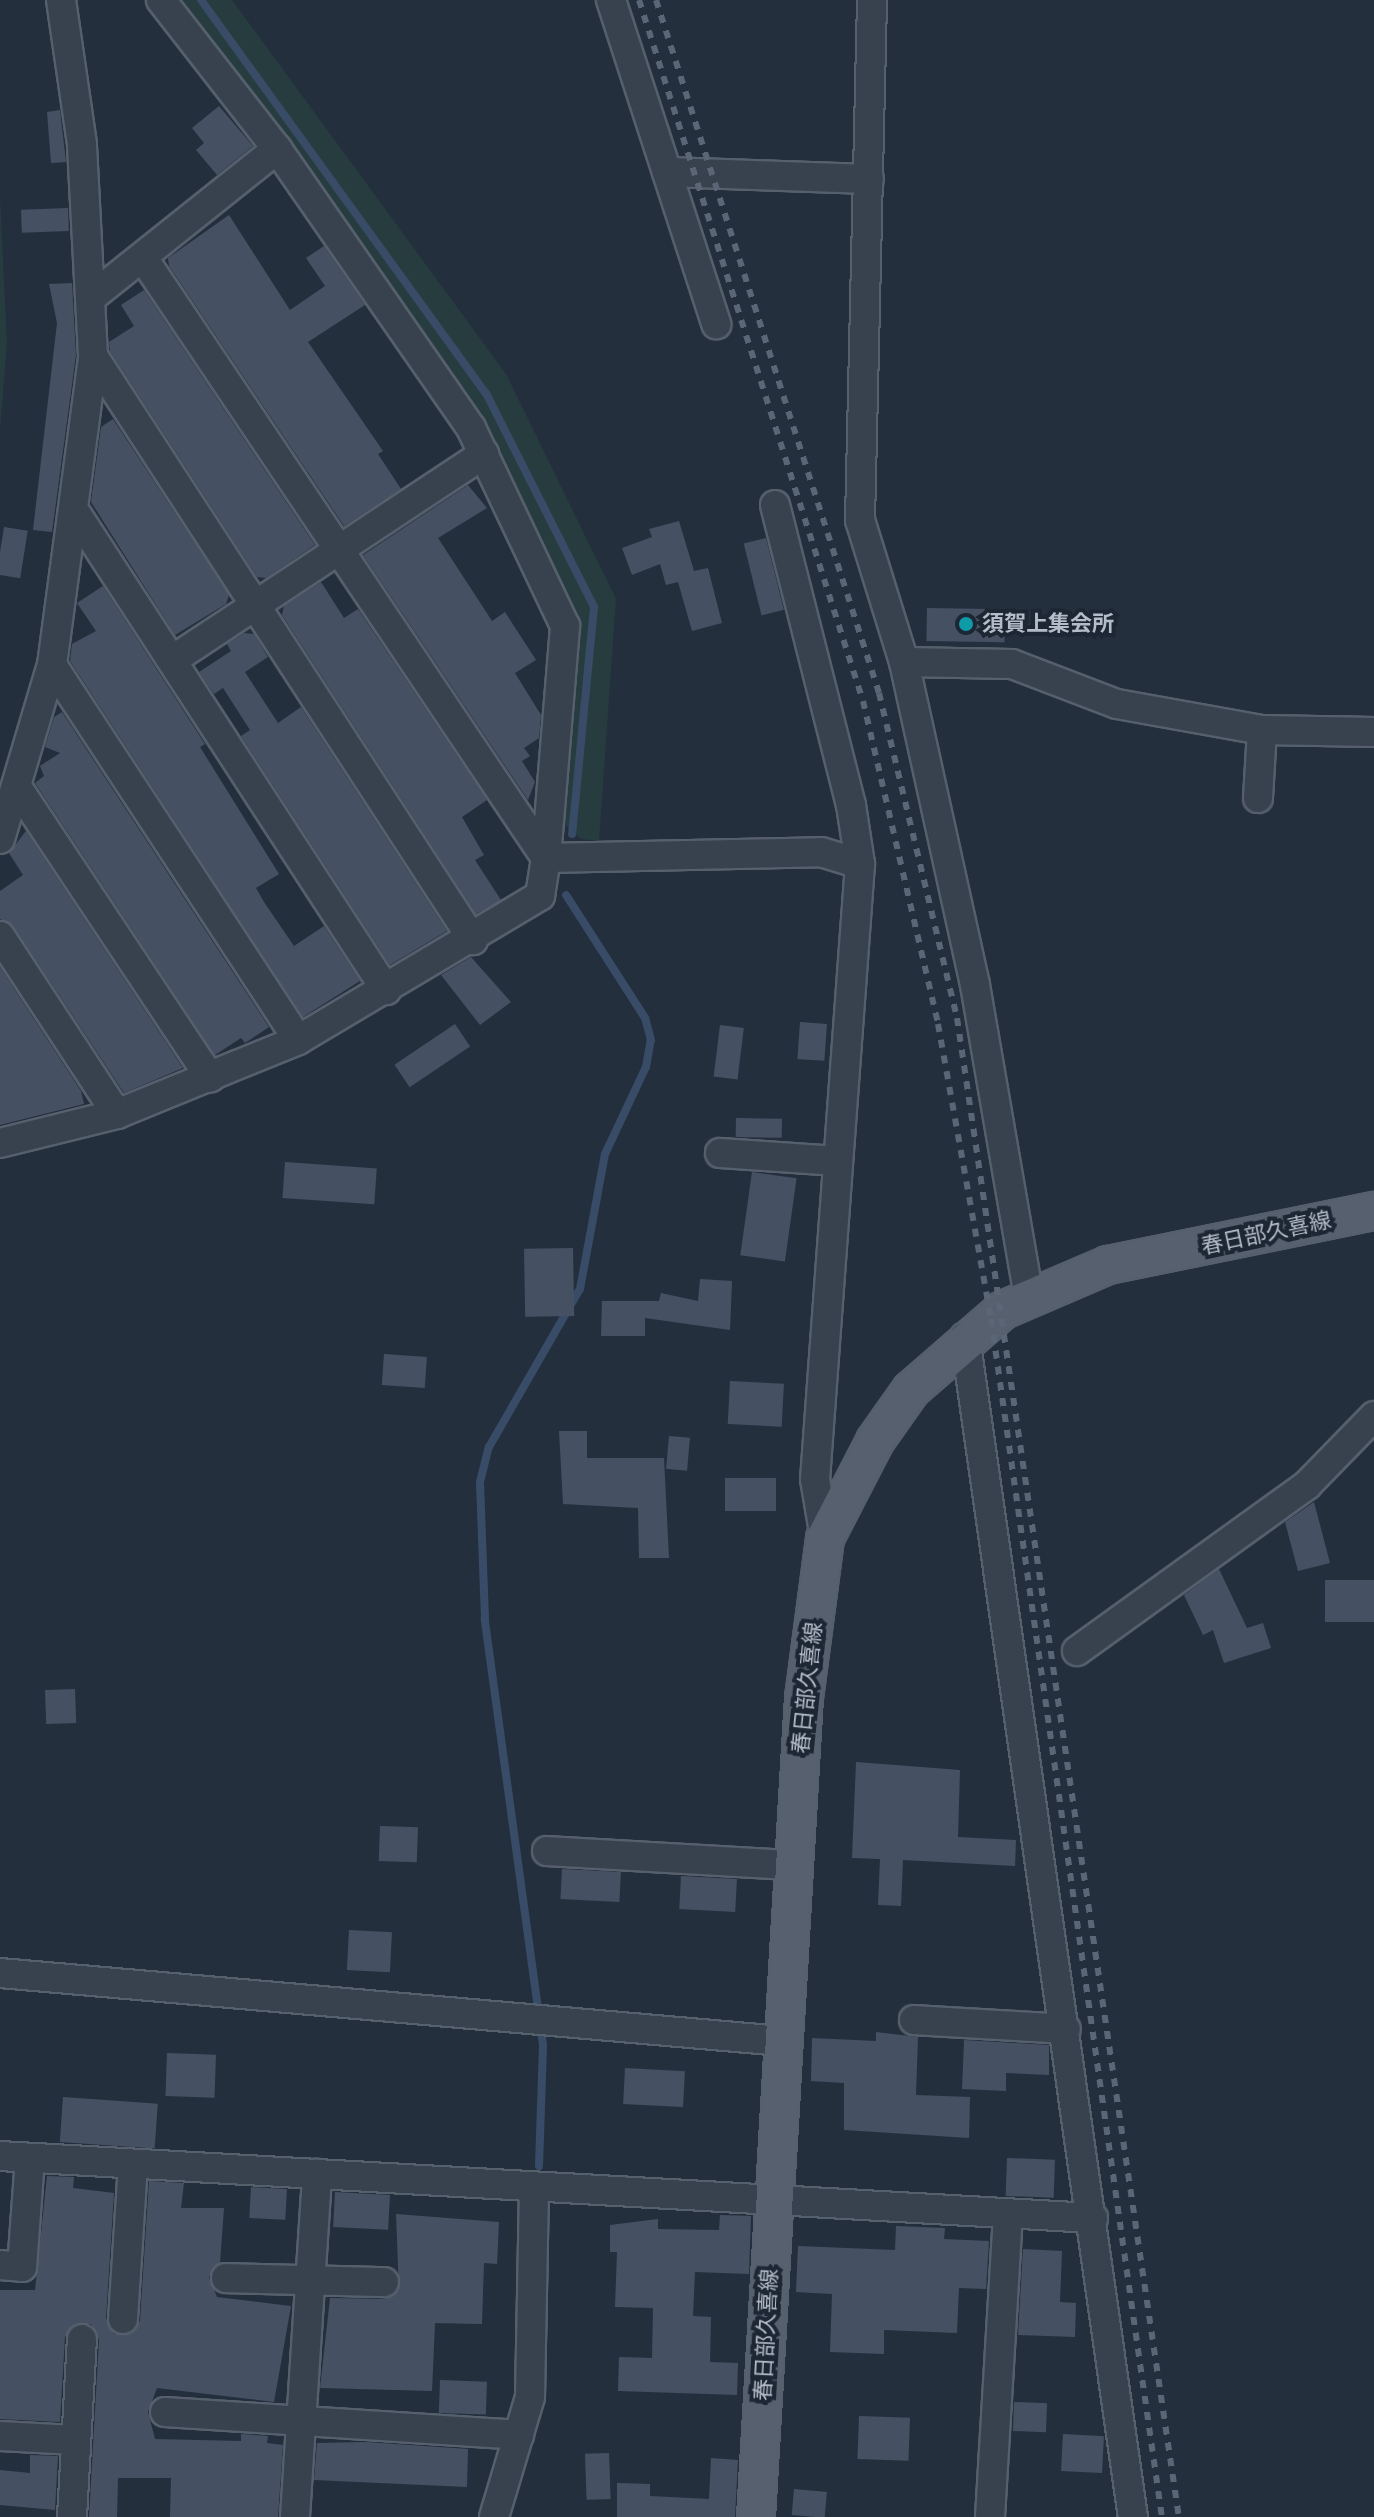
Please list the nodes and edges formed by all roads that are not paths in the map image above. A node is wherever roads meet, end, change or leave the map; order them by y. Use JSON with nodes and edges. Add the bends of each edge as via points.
{"nodes":[{"id":1,"x":61,"y":0,"type":"edge"},
{"id":2,"x":161,"y":0,"type":"edge"},
{"id":3,"x":611,"y":0,"type":"edge"},
{"id":4,"x":872,"y":0,"type":"edge"},
{"id":5,"x":277,"y":149,"type":"junction"},
{"id":6,"x":667,"y":172,"type":"junction"},
{"id":7,"x":869,"y":179,"type":"junction"},
{"id":8,"x":143,"y":258,"type":"junction"},
{"id":9,"x":94,"y":295,"type":"junction"},
{"id":10,"x":716,"y":324,"type":"dead end"},
{"id":11,"x":93,"y":356,"type":"junction"},
{"id":12,"x":484,"y":454,"type":"junction"},
{"id":13,"x":775,"y":505,"type":"dead end"},
{"id":14,"x":77,"y":515,"type":"junction"},
{"id":15,"x":337,"y":549,"type":"junction"},
{"id":16,"x":255,"y":602,"type":"junction"},
{"id":17,"x":174,"y":659,"type":"junction"},
{"id":18,"x":904,"y":662,"type":"junction"},
{"id":19,"x":52,"y":665,"type":"junction"},
{"id":20,"x":1262,"y":730,"type":"junction"},
{"id":21,"x":1374,"y":732,"type":"edge"},
{"id":22,"x":17,"y":787,"type":"junction"},
{"id":23,"x":1258,"y":798,"type":"dead end"},
{"id":24,"x":0,"y":839,"type":"edge"},
{"id":25,"x":546,"y":858,"type":"junction"},
{"id":26,"x":860,"y":864,"type":"junction"},
{"id":27,"x":0,"y":936,"type":"edge"},
{"id":28,"x":473,"y":940,"type":"junction"},
{"id":29,"x":386,"y":990,"type":"junction"},
{"id":30,"x":298,"y":1040,"type":"junction"},
{"id":31,"x":210,"y":1078,"type":"junction"},
{"id":32,"x":117,"y":1114,"type":"junction"},
{"id":33,"x":0,"y":1143,"type":"edge"},
{"id":34,"x":720,"y":1153,"type":"dead end"},
{"id":35,"x":838,"y":1161,"type":"junction"},
{"id":36,"x":1374,"y":1211,"type":"edge"},
{"id":37,"x":1029,"y":1297,"type":"junction"},
{"id":38,"x":965,"y":1337,"type":"junction"},
{"id":39,"x":1374,"y":1416,"type":"edge"},
{"id":40,"x":825,"y":1538,"type":"junction"},
{"id":41,"x":1077,"y":1651,"type":"dead end"},
{"id":42,"x":547,"y":1851,"type":"dead end"},
{"id":43,"x":793,"y":1865,"type":"junction"},
{"id":44,"x":0,"y":1973,"type":"edge"},
{"id":45,"x":914,"y":2020,"type":"dead end"},
{"id":46,"x":1066,"y":2029,"type":"junction"},
{"id":47,"x":782,"y":2041,"type":"junction"},
{"id":48,"x":0,"y":2156,"type":"edge"},
{"id":49,"x":30,"y":2158,"type":"junction"},
{"id":50,"x":133,"y":2164,"type":"junction"},
{"id":51,"x":317,"y":2174,"type":"junction"},
{"id":52,"x":534,"y":2187,"type":"junction"},
{"id":53,"x":774,"y":2201,"type":"junction"},
{"id":54,"x":1008,"y":2214,"type":"junction"},
{"id":55,"x":1093,"y":2218,"type":"junction"},
{"id":56,"x":0,"y":2265,"type":"edge"},
{"id":57,"x":226,"y":2278,"type":"dead end"},
{"id":58,"x":309,"y":2281,"type":"junction"},
{"id":59,"x":384,"y":2282,"type":"dead end"},
{"id":60,"x":123,"y":2319,"type":"dead end"},
{"id":61,"x":82,"y":2339,"type":"dead end"},
{"id":62,"x":165,"y":2412,"type":"dead end"},
{"id":63,"x":301,"y":2421,"type":"junction"},
{"id":64,"x":519,"y":2435,"type":"junction"},
{"id":65,"x":0,"y":2436,"type":"edge"},
{"id":66,"x":75,"y":2440,"type":"junction"},
{"id":67,"x":72,"y":2517,"type":"edge"},
{"id":68,"x":295,"y":2517,"type":"edge"},
{"id":69,"x":494,"y":2517,"type":"edge"},
{"id":70,"x":756,"y":2517,"type":"edge"},
{"id":71,"x":990,"y":2517,"type":"edge"},
{"id":72,"x":1133,"y":2517,"type":"edge"}],
"edges":[{"from":1,"to":9,"type":"street","via":[[82,144]]},
{"from":2,"to":5,"type":"street"},
{"from":3,"to":6,"type":"street"},
{"from":4,"to":7,"type":"street"},
{"from":5,"to":8,"type":"street"},
{"from":5,"to":12,"type":"street","via":[[362,263]]},
{"from":6,"to":7,"type":"street"},
{"from":6,"to":10,"type":"street"},
{"from":7,"to":18,"type":"street","via":[[860,520]]},
{"from":8,"to":9,"type":"street"},
{"from":8,"to":15,"type":"street"},
{"from":9,"to":11,"type":"street"},
{"from":11,"to":14,"type":"street"},
{"from":11,"to":16,"type":"street"},
{"from":12,"to":15,"type":"street"},
{"from":12,"to":25,"type":"street","via":[[565,626]]},
{"from":13,"to":26,"type":"street","via":[[851,805]]},
{"from":14,"to":17,"type":"street"},
{"from":14,"to":19,"type":"street"},
{"from":15,"to":16,"type":"street"},
{"from":15,"to":25,"type":"street"},
{"from":16,"to":17,"type":"street"},
{"from":16,"to":28,"type":"street"},
{"from":17,"to":29,"type":"street"},
{"from":18,"to":20,"type":"street","via":[[1012,664],[1117,704]]},
{"from":18,"to":37,"type":"street","via":[[975,985]]},
{"from":19,"to":22,"type":"street"},
{"from":19,"to":30,"type":"street"},
{"from":20,"to":21,"type":"street"},
{"from":20,"to":23,"type":"street"},
{"from":22,"to":24,"type":"street"},
{"from":22,"to":31,"type":"street"},
{"from":25,"to":26,"type":"street","via":[[821,852]]},
{"from":25,"to":28,"type":"street","via":[[540,896]]},
{"from":26,"to":35,"type":"street"},
{"from":27,"to":32,"type":"street"},
{"from":28,"to":29,"type":"street"},
{"from":29,"to":30,"type":"street"},
{"from":30,"to":31,"type":"street"},
{"from":31,"to":32,"type":"street"},
{"from":32,"to":33,"type":"street"},
{"from":34,"to":35,"type":"street"},
{"from":35,"to":40,"type":"street","via":[[815,1479]]},
{"from":36,"to":37,"type":"main road","name":"春日部久喜線","via":[[1108,1265]]},
{"from":37,"to":38,"type":"main road","name":"春日部久喜線"},
{"from":38,"to":40,"type":"main road","name":"春日部久喜線","via":[[911,1390],[875,1441]]},
{"from":38,"to":46,"type":"street"},
{"from":39,"to":41,"type":"street","via":[[1307,1485]]},
{"from":40,"to":43,"type":"main road","name":"春日部久喜線","via":[[804,1698]]},
{"from":42,"to":43,"type":"street"},
{"from":43,"to":47,"type":"main road","name":"春日部久喜線"},
{"from":44,"to":47,"type":"street"},
{"from":45,"to":46,"type":"street"},
{"from":46,"to":55,"type":"street"},
{"from":47,"to":53,"type":"main road","name":"春日部久喜線"},
{"from":48,"to":49,"type":"street"},
{"from":49,"to":50,"type":"street"},
{"from":49,"to":56,"type":"street","via":[[22,2267]]},
{"from":50,"to":51,"type":"street"},
{"from":50,"to":60,"type":"street"},
{"from":51,"to":52,"type":"street"},
{"from":51,"to":58,"type":"street"},
{"from":52,"to":53,"type":"street"},
{"from":52,"to":64,"type":"street","via":[[530,2397]]},
{"from":53,"to":54,"type":"street"},
{"from":53,"to":70,"type":"main road","name":"春日部久喜線"},
{"from":54,"to":55,"type":"street"},
{"from":54,"to":71,"type":"street"},
{"from":55,"to":72,"type":"street"},
{"from":57,"to":58,"type":"street"},
{"from":58,"to":59,"type":"street"},
{"from":58,"to":63,"type":"street"},
{"from":61,"to":66,"type":"street"},
{"from":62,"to":63,"type":"street"},
{"from":63,"to":64,"type":"street"},
{"from":63,"to":68,"type":"street"},
{"from":64,"to":69,"type":"street"},
{"from":65,"to":66,"type":"street"},
{"from":66,"to":67,"type":"street"}]}
